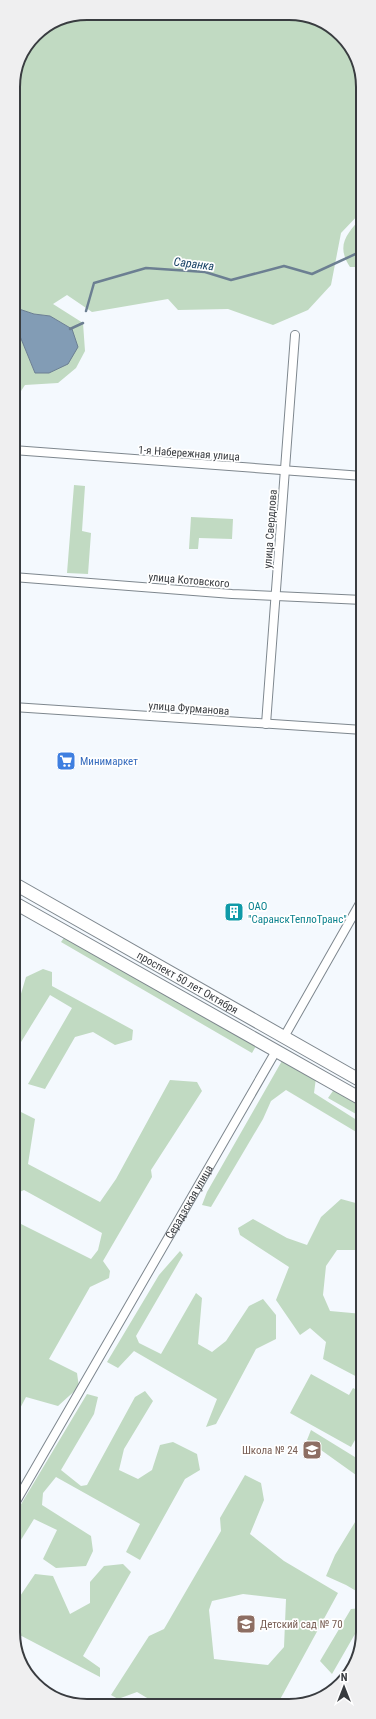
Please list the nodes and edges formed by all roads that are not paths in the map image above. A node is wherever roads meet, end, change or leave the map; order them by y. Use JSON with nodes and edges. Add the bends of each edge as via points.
{"nodes":[{"id":1,"x":295,"y":335,"type":"dead end"},
{"id":2,"x":20,"y":451,"type":"edge"},
{"id":3,"x":285,"y":472,"type":"junction"},
{"id":4,"x":356,"y":476,"type":"edge"},
{"id":5,"x":20,"y":578,"type":"edge"},
{"id":6,"x":277,"y":596,"type":"junction"},
{"id":7,"x":356,"y":600,"type":"edge"},
{"id":8,"x":20,"y":708,"type":"edge"},
{"id":9,"x":266,"y":724,"type":"junction"},
{"id":10,"x":356,"y":730,"type":"edge"},
{"id":11,"x":20,"y":887,"type":"edge"},
{"id":12,"x":20,"y":906,"type":"edge"},
{"id":13,"x":356,"y":910,"type":"edge"},
{"id":14,"x":284,"y":1037,"type":"junction"},
{"id":15,"x":276,"y":1051,"type":"junction"},
{"id":16,"x":356,"y":1078,"type":"edge"},
{"id":17,"x":356,"y":1096,"type":"edge"},
{"id":18,"x":20,"y":1494,"type":"edge"}],
"edges":[{"from":1,"to":3,"type":"street","name":"улица Свердлова"},
{"from":2,"to":3,"type":"street","name":"1-я Набережная улица"},
{"from":3,"to":4,"type":"street","name":"1-я Набережная улица"},
{"from":3,"to":6,"type":"street","name":"улица Свердлова"},
{"from":5,"to":6,"type":"street","name":"улица Котовского"},
{"from":6,"to":7,"type":"street","name":"улица Котовского"},
{"from":6,"to":9,"type":"street","name":"улица Свердлова"},
{"from":8,"to":9,"type":"street","name":"улица Фурманова"},
{"from":9,"to":10,"type":"street","name":"улица Фурманова"},
{"from":11,"to":14,"type":"main road","name":"проспект 50 лет Октября"},
{"from":12,"to":15,"type":"main road","name":"проспект 50 лет Октября"},
{"from":13,"to":14,"type":"street","name":"Серадзская улица"},
{"from":14,"to":15,"type":"main road","name":"Серадзская улица"},
{"from":14,"to":16,"type":"main road","name":"проспект 50 лет Октября"},
{"from":15,"to":17,"type":"main road","name":"проспект 50 лет Октября"},
{"from":15,"to":18,"type":"street","name":"Серадзская улица"}]}
